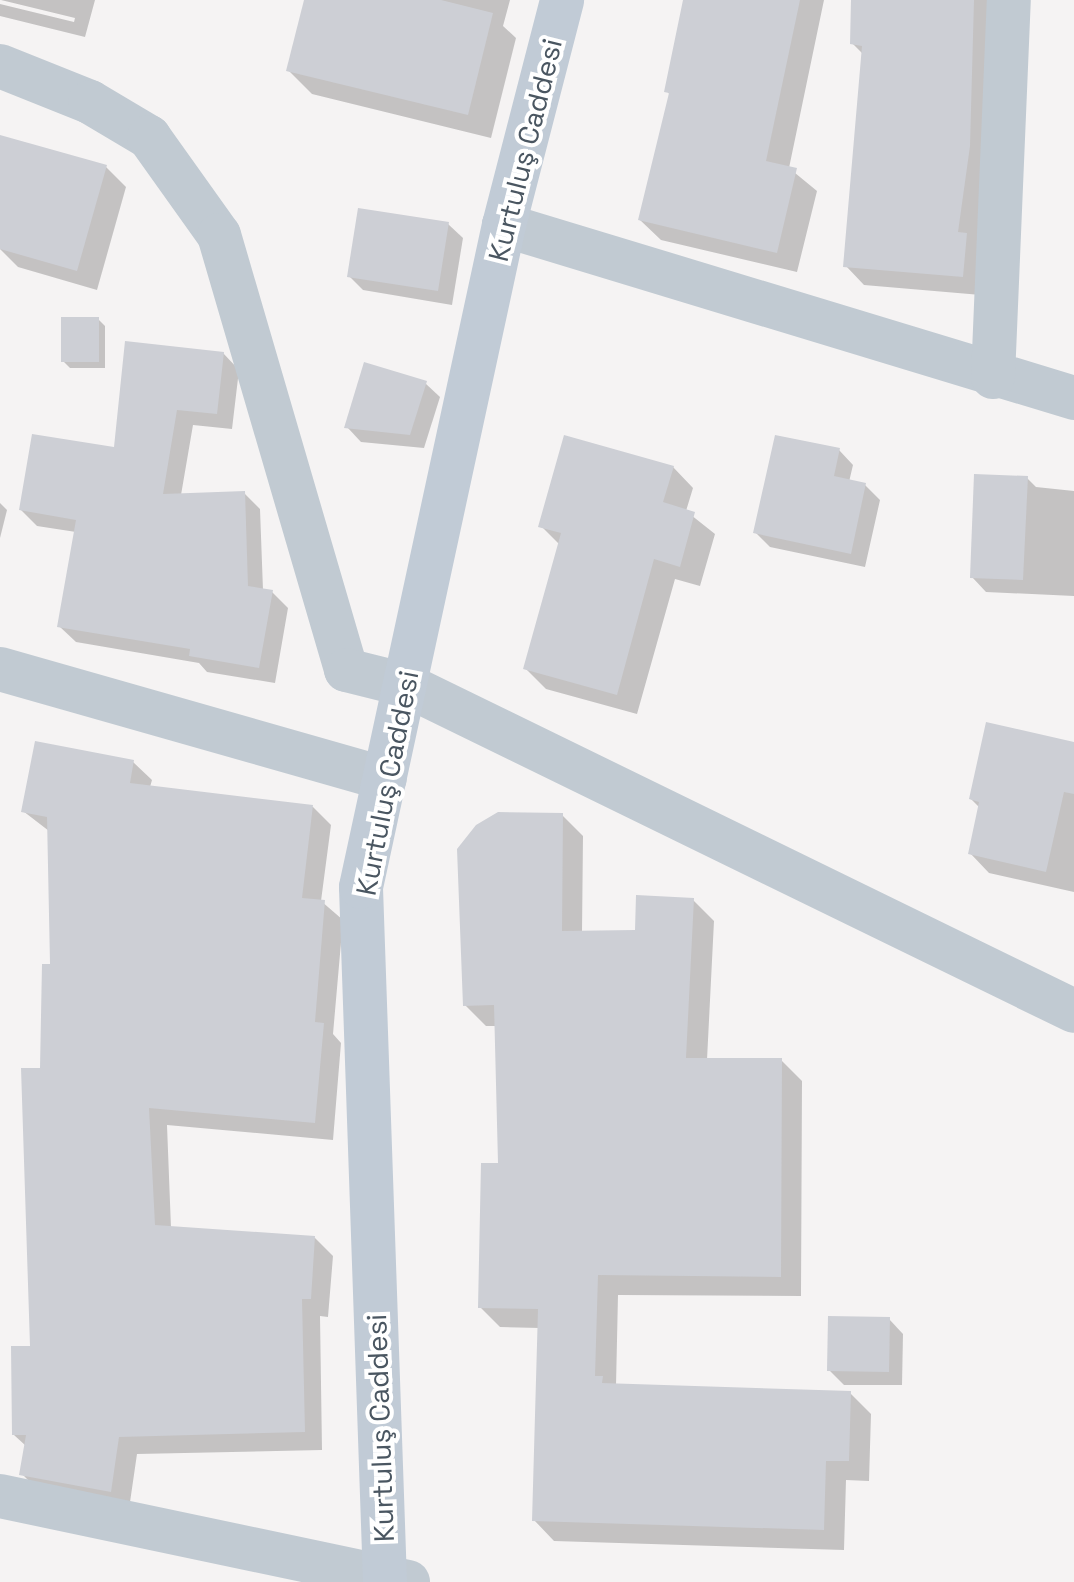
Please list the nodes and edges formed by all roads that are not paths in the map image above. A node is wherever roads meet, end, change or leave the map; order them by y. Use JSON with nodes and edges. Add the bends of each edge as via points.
{"nodes":[{"id":1,"x":562,"y":0,"type":"edge"},
{"id":2,"x":1009,"y":0,"type":"edge"},
{"id":3,"x":0,"y":66,"type":"edge"},
{"id":4,"x":504,"y":225,"type":"junction"},
{"id":5,"x":993,"y":377,"type":"junction"},
{"id":6,"x":1074,"y":398,"type":"edge"},
{"id":7,"x":0,"y":669,"type":"edge"},
{"id":8,"x":406,"y":685,"type":"junction"},
{"id":9,"x":385,"y":779,"type":"junction"},
{"id":10,"x":1074,"y":1011,"type":"edge"},
{"id":11,"x":0,"y":1496,"type":"edge"},
{"id":12,"x":393,"y":1580,"type":"edge"}],
"edges":[{"from":1,"to":4,"type":"main road","name":"Kurtuluş Caddesi"},
{"from":2,"to":5,"type":"street"},
{"from":3,"to":8,"type":"street","via":[[90,102],[149,137],[219,235],[346,670]]},
{"from":4,"to":5,"type":"street"},
{"from":4,"to":8,"type":"main road","name":"Kurtuluş Caddesi"},
{"from":5,"to":6,"type":"street"},
{"from":7,"to":9,"type":"street"},
{"from":8,"to":9,"type":"main road","name":"Kurtuluş Caddesi"},
{"from":8,"to":10,"type":"street"},
{"from":9,"to":12,"type":"main road","name":"Kurtuluş Caddesi","via":[[361,887]]},
{"from":11,"to":12,"type":"street"}]}
